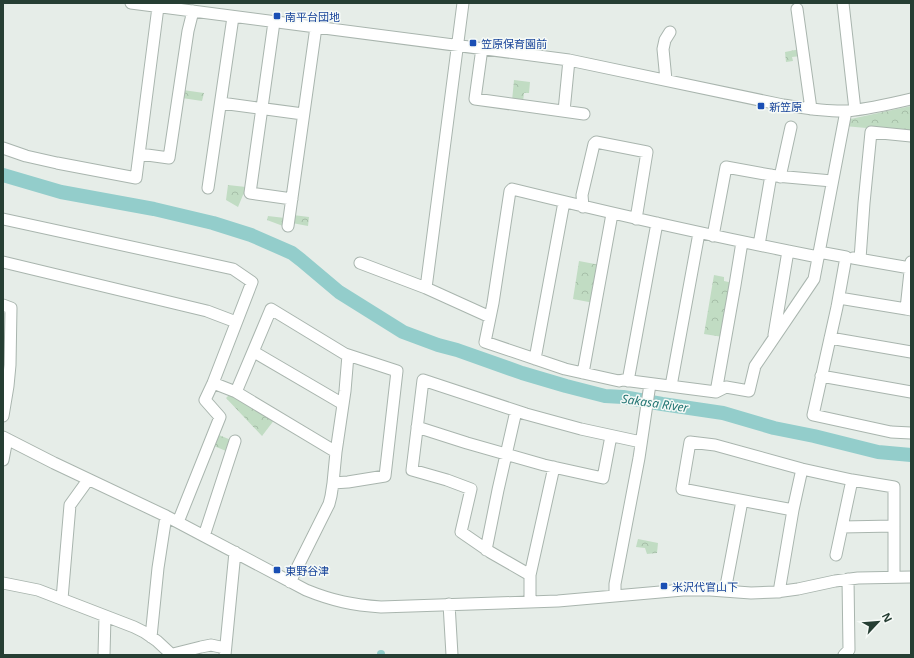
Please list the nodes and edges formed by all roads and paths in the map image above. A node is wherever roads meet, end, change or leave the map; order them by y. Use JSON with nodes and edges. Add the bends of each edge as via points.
{"nodes":[{"id":1,"x":131,"y":3,"type":"edge"},
{"id":2,"x":463,"y":3,"type":"edge"},
{"id":3,"x":843,"y":3,"type":"edge"},
{"id":4,"x":158,"y":7,"type":"junction"},
{"id":5,"x":217,"y":9,"type":"edge"},
{"id":6,"x":797,"y":10,"type":"dead end"},
{"id":7,"x":193,"y":11,"type":"junction"},
{"id":8,"x":233,"y":16,"type":"junction"},
{"id":9,"x":274,"y":22,"type":"junction"},
{"id":10,"x":316,"y":27,"type":"junction"},
{"id":11,"x":670,"y":32,"type":"dead end"},
{"id":12,"x":457,"y":45,"type":"junction"},
{"id":13,"x":482,"y":48,"type":"junction"},
{"id":14,"x":569,"y":60,"type":"junction"},
{"id":15,"x":666,"y":80,"type":"junction"},
{"id":16,"x":911,"y":99,"type":"edge"},
{"id":17,"x":221,"y":103,"type":"junction"},
{"id":18,"x":261,"y":108,"type":"junction"},
{"id":19,"x":811,"y":109,"type":"junction"},
{"id":20,"x":850,"y":110,"type":"junction"},
{"id":21,"x":564,"y":111,"type":"junction"},
{"id":22,"x":304,"y":114,"type":"junction"},
{"id":23,"x":584,"y":114,"type":"dead end"},
{"id":24,"x":791,"y":127,"type":"dead end"},
{"id":25,"x":911,"y":136,"type":"edge"},
{"id":26,"x":3,"y":148,"type":"edge"},
{"id":27,"x":140,"y":154,"type":"junction"},
{"id":28,"x":775,"y":176,"type":"junction"},
{"id":29,"x":832,"y":181,"type":"junction"},
{"id":30,"x":208,"y":188,"type":"dead end"},
{"id":31,"x":292,"y":199,"type":"junction"},
{"id":32,"x":564,"y":202,"type":"junction"},
{"id":33,"x":583,"y":207,"type":"junction"},
{"id":34,"x":612,"y":214,"type":"junction"},
{"id":35,"x":3,"y":219,"type":"edge"},
{"id":36,"x":636,"y":219,"type":"junction"},
{"id":37,"x":657,"y":223,"type":"junction"},
{"id":38,"x":288,"y":226,"type":"dead end"},
{"id":39,"x":699,"y":233,"type":"junction"},
{"id":40,"x":713,"y":236,"type":"junction"},
{"id":41,"x":742,"y":242,"type":"junction"},
{"id":42,"x":759,"y":245,"type":"junction"},
{"id":43,"x":788,"y":251,"type":"junction"},
{"id":44,"x":819,"y":254,"type":"junction"},
{"id":45,"x":846,"y":257,"type":"junction"},
{"id":46,"x":860,"y":259,"type":"junction"},
{"id":47,"x":3,"y":262,"type":"edge"},
{"id":48,"x":360,"y":263,"type":"dead end"},
{"id":49,"x":911,"y":265,"type":"edge"},
{"id":50,"x":426,"y":288,"type":"junction"},
{"id":51,"x":839,"y":298,"type":"junction"},
{"id":52,"x":3,"y":305,"type":"edge"},
{"id":53,"x":909,"y":310,"type":"edge"},
{"id":54,"x":490,"y":317,"type":"junction"},
{"id":55,"x":236,"y":322,"type":"junction"},
{"id":56,"x":830,"y":338,"type":"junction"},
{"id":57,"x":773,"y":339,"type":"junction"},
{"id":58,"x":254,"y":352,"type":"junction"},
{"id":59,"x":911,"y":352,"type":"edge"},
{"id":60,"x":348,"y":355,"type":"junction"},
{"id":61,"x":535,"y":359,"type":"junction"},
{"id":62,"x":6,"y":364,"type":"edge"},
{"id":63,"x":583,"y":373,"type":"junction"},
{"id":64,"x":821,"y":376,"type":"junction"},
{"id":65,"x":628,"y":381,"type":"junction"},
{"id":66,"x":212,"y":383,"type":"junction"},
{"id":67,"x":671,"y":386,"type":"junction"},
{"id":68,"x":649,"y":387,"type":"junction"},
{"id":69,"x":236,"y":392,"type":"junction"},
{"id":70,"x":716,"y":392,"type":"junction"},
{"id":71,"x":911,"y":392,"type":"edge"},
{"id":72,"x":343,"y":404,"type":"junction"},
{"id":73,"x":516,"y":411,"type":"junction"},
{"id":74,"x":3,"y":416,"type":"edge"},
{"id":75,"x":417,"y":427,"type":"junction"},
{"id":76,"x":911,"y":433,"type":"edge"},
{"id":77,"x":612,"y":436,"type":"junction"},
{"id":78,"x":5,"y":438,"type":"edge"},
{"id":79,"x":236,"y":441,"type":"dead end"},
{"id":80,"x":641,"y":442,"type":"junction"},
{"id":81,"x":336,"y":452,"type":"junction"},
{"id":82,"x":506,"y":454,"type":"junction"},
{"id":83,"x":3,"y":460,"type":"edge"},
{"id":84,"x":554,"y":467,"type":"junction"},
{"id":85,"x":802,"y":469,"type":"junction"},
{"id":86,"x":88,"y":480,"type":"junction"},
{"id":87,"x":852,"y":480,"type":"junction"},
{"id":88,"x":333,"y":483,"type":"junction"},
{"id":89,"x":742,"y":500,"type":"junction"},
{"id":90,"x":793,"y":510,"type":"junction"},
{"id":91,"x":166,"y":516,"type":"junction"},
{"id":92,"x":178,"y":522,"type":"junction"},
{"id":93,"x":894,"y":526,"type":"junction"},
{"id":94,"x":842,"y":527,"type":"junction"},
{"id":95,"x":204,"y":536,"type":"junction"},
{"id":96,"x":486,"y":550,"type":"junction"},
{"id":97,"x":235,"y":552,"type":"junction"},
{"id":98,"x":836,"y":555,"type":"dead end"},
{"id":99,"x":530,"y":575,"type":"junction"},
{"id":100,"x":894,"y":577,"type":"junction"},
{"id":101,"x":911,"y":577,"type":"edge"},
{"id":102,"x":848,"y":579,"type":"junction"},
{"id":103,"x":290,"y":582,"type":"junction"},
{"id":104,"x":3,"y":583,"type":"edge"},
{"id":105,"x":726,"y":591,"type":"junction"},
{"id":106,"x":779,"y":592,"type":"junction"},
{"id":107,"x":615,"y":596,"type":"junction"},
{"id":108,"x":62,"y":600,"type":"junction"},
{"id":109,"x":530,"y":602,"type":"junction"},
{"id":110,"x":449,"y":604,"type":"junction"},
{"id":111,"x":105,"y":616,"type":"junction"},
{"id":112,"x":152,"y":637,"type":"junction"},
{"id":113,"x":225,"y":652,"type":"edge"},
{"id":114,"x":104,"y":655,"type":"edge"},
{"id":115,"x":452,"y":655,"type":"edge"},
{"id":116,"x":844,"y":655,"type":"edge"}],
"edges":[{"from":1,"to":4,"type":"street"},
{"from":2,"to":12,"type":"street"},
{"from":3,"to":20,"type":"street"},
{"from":4,"to":7,"type":"street"},
{"from":4,"to":27,"type":"street"},
{"from":5,"to":7,"type":"street"},
{"from":5,"to":8,"type":"street"},
{"from":6,"to":19,"type":"street"},
{"from":7,"to":27,"type":"street","via":[[188,30],[170,158]]},
{"from":8,"to":9,"type":"street"},
{"from":8,"to":17,"type":"street"},
{"from":9,"to":10,"type":"street"},
{"from":9,"to":18,"type":"street"},
{"from":10,"to":12,"type":"street"},
{"from":10,"to":22,"type":"street"},
{"from":11,"to":15,"type":"street","via":[[663,49]]},
{"from":12,"to":13,"type":"street"},
{"from":12,"to":50,"type":"street"},
{"from":13,"to":14,"type":"street"},
{"from":13,"to":21,"type":"street","via":[[476,99]]},
{"from":14,"to":15,"type":"street"},
{"from":14,"to":21,"type":"street"},
{"from":15,"to":19,"type":"street"},
{"from":16,"to":20,"type":"street"},
{"from":17,"to":18,"type":"street"},
{"from":17,"to":30,"type":"street"},
{"from":18,"to":22,"type":"street"},
{"from":18,"to":31,"type":"street","via":[[250,193]]},
{"from":19,"to":20,"type":"street"},
{"from":20,"to":29,"type":"street"},
{"from":21,"to":23,"type":"street"},
{"from":22,"to":31,"type":"street"},
{"from":24,"to":28,"type":"street"},
{"from":25,"to":46,"type":"street","via":[[871,132]]},
{"from":26,"to":27,"type":"street","via":[[57,164],[136,178]]},
{"from":28,"to":29,"type":"street"},
{"from":28,"to":40,"type":"street","via":[[726,167]]},
{"from":28,"to":42,"type":"street"},
{"from":29,"to":44,"type":"street"},
{"from":31,"to":38,"type":"street"},
{"from":32,"to":33,"type":"street"},
{"from":32,"to":54,"type":"street","via":[[510,190]]},
{"from":32,"to":61,"type":"street"},
{"from":33,"to":34,"type":"street"},
{"from":33,"to":36,"type":"street","via":[[582,195],[596,142],[647,152]]},
{"from":34,"to":36,"type":"street"},
{"from":34,"to":63,"type":"street"},
{"from":35,"to":55,"type":"street","via":[[232,269],[252,282]]},
{"from":36,"to":37,"type":"street"},
{"from":37,"to":39,"type":"street"},
{"from":37,"to":65,"type":"street"},
{"from":39,"to":40,"type":"street"},
{"from":39,"to":67,"type":"street"},
{"from":40,"to":41,"type":"street"},
{"from":41,"to":42,"type":"street"},
{"from":41,"to":70,"type":"street"},
{"from":42,"to":43,"type":"street"},
{"from":43,"to":44,"type":"street"},
{"from":43,"to":57,"type":"street"},
{"from":44,"to":45,"type":"street"},
{"from":44,"to":57,"type":"street","via":[[814,279]]},
{"from":45,"to":46,"type":"street"},
{"from":45,"to":51,"type":"street"},
{"from":46,"to":49,"type":"street"},
{"from":47,"to":55,"type":"street","via":[[208,311]]},
{"from":48,"to":50,"type":"street"},
{"from":49,"to":53,"type":"street"},
{"from":50,"to":54,"type":"street"},
{"from":51,"to":53,"type":"street"},
{"from":51,"to":56,"type":"street"},
{"from":52,"to":62,"type":"street","via":[[11,308]]},
{"from":54,"to":61,"type":"street","via":[[485,342]]},
{"from":55,"to":66,"type":"street"},
{"from":56,"to":59,"type":"street"},
{"from":56,"to":64,"type":"street"},
{"from":57,"to":70,"type":"street","via":[[754,366],[749,391],[726,387]]},
{"from":58,"to":60,"type":"street","via":[[271,309]]},
{"from":58,"to":69,"type":"street"},
{"from":58,"to":72,"type":"street"},
{"from":60,"to":72,"type":"street"},
{"from":60,"to":88,"type":"street","via":[[397,371],[389,445],[385,476]]},
{"from":61,"to":63,"type":"street"},
{"from":62,"to":74,"type":"street","via":[[8,386]]},
{"from":63,"to":65,"type":"street"},
{"from":64,"to":71,"type":"street"},
{"from":64,"to":76,"type":"street","via":[[813,415],[891,432]]},
{"from":65,"to":68,"type":"street"},
{"from":66,"to":69,"type":"street"},
{"from":66,"to":92,"type":"street","via":[[205,400],[220,417]]},
{"from":67,"to":68,"type":"street"},
{"from":67,"to":70,"type":"street"},
{"from":68,"to":80,"type":"street"},
{"from":69,"to":81,"type":"street"},
{"from":72,"to":81,"type":"street"},
{"from":73,"to":75,"type":"street","via":[[423,380]]},
{"from":73,"to":77,"type":"street"},
{"from":73,"to":82,"type":"street"},
{"from":75,"to":82,"type":"street"},
{"from":75,"to":96,"type":"street","via":[[412,470],[471,489],[461,532]]},
{"from":77,"to":80,"type":"street"},
{"from":77,"to":84,"type":"street","via":[[603,478]]},
{"from":78,"to":83,"type":"street"},
{"from":78,"to":86,"type":"street"},
{"from":79,"to":95,"type":"street"},
{"from":80,"to":107,"type":"street"},
{"from":81,"to":88,"type":"street"},
{"from":82,"to":84,"type":"street"},
{"from":82,"to":96,"type":"street"},
{"from":84,"to":99,"type":"street"},
{"from":85,"to":87,"type":"street"},
{"from":85,"to":89,"type":"street","via":[[715,445],[690,442],[682,489]]},
{"from":85,"to":90,"type":"street"},
{"from":86,"to":91,"type":"street"},
{"from":86,"to":108,"type":"street","via":[[70,505]]},
{"from":87,"to":93,"type":"street","via":[[894,487]]},
{"from":87,"to":94,"type":"street"},
{"from":88,"to":103,"type":"street","via":[[329,504]]},
{"from":89,"to":90,"type":"street"},
{"from":89,"to":105,"type":"street"},
{"from":90,"to":106,"type":"street"},
{"from":91,"to":92,"type":"street"},
{"from":91,"to":112,"type":"street"},
{"from":92,"to":95,"type":"street"},
{"from":93,"to":94,"type":"street"},
{"from":93,"to":100,"type":"street"},
{"from":94,"to":98,"type":"street"},
{"from":95,"to":97,"type":"street"},
{"from":96,"to":99,"type":"street"},
{"from":97,"to":103,"type":"street"},
{"from":97,"to":113,"type":"street"},
{"from":99,"to":109,"type":"street"},
{"from":100,"to":101,"type":"street"},
{"from":100,"to":102,"type":"street"},
{"from":102,"to":106,"type":"street"},
{"from":102,"to":116,"type":"street","via":[[849,650]]},
{"from":103,"to":110,"type":"street","via":[[324,598],[364,606]]},
{"from":104,"to":108,"type":"street","via":[[38,590]]},
{"from":105,"to":106,"type":"street"},
{"from":105,"to":107,"type":"street","via":[[683,590]]},
{"from":107,"to":109,"type":"street"},
{"from":108,"to":111,"type":"street"},
{"from":109,"to":110,"type":"street"},
{"from":110,"to":115,"type":"street"},
{"from":111,"to":112,"type":"street"},
{"from":111,"to":114,"type":"street"},
{"from":112,"to":113,"type":"street","via":[[171,654],[211,645]]}]}
